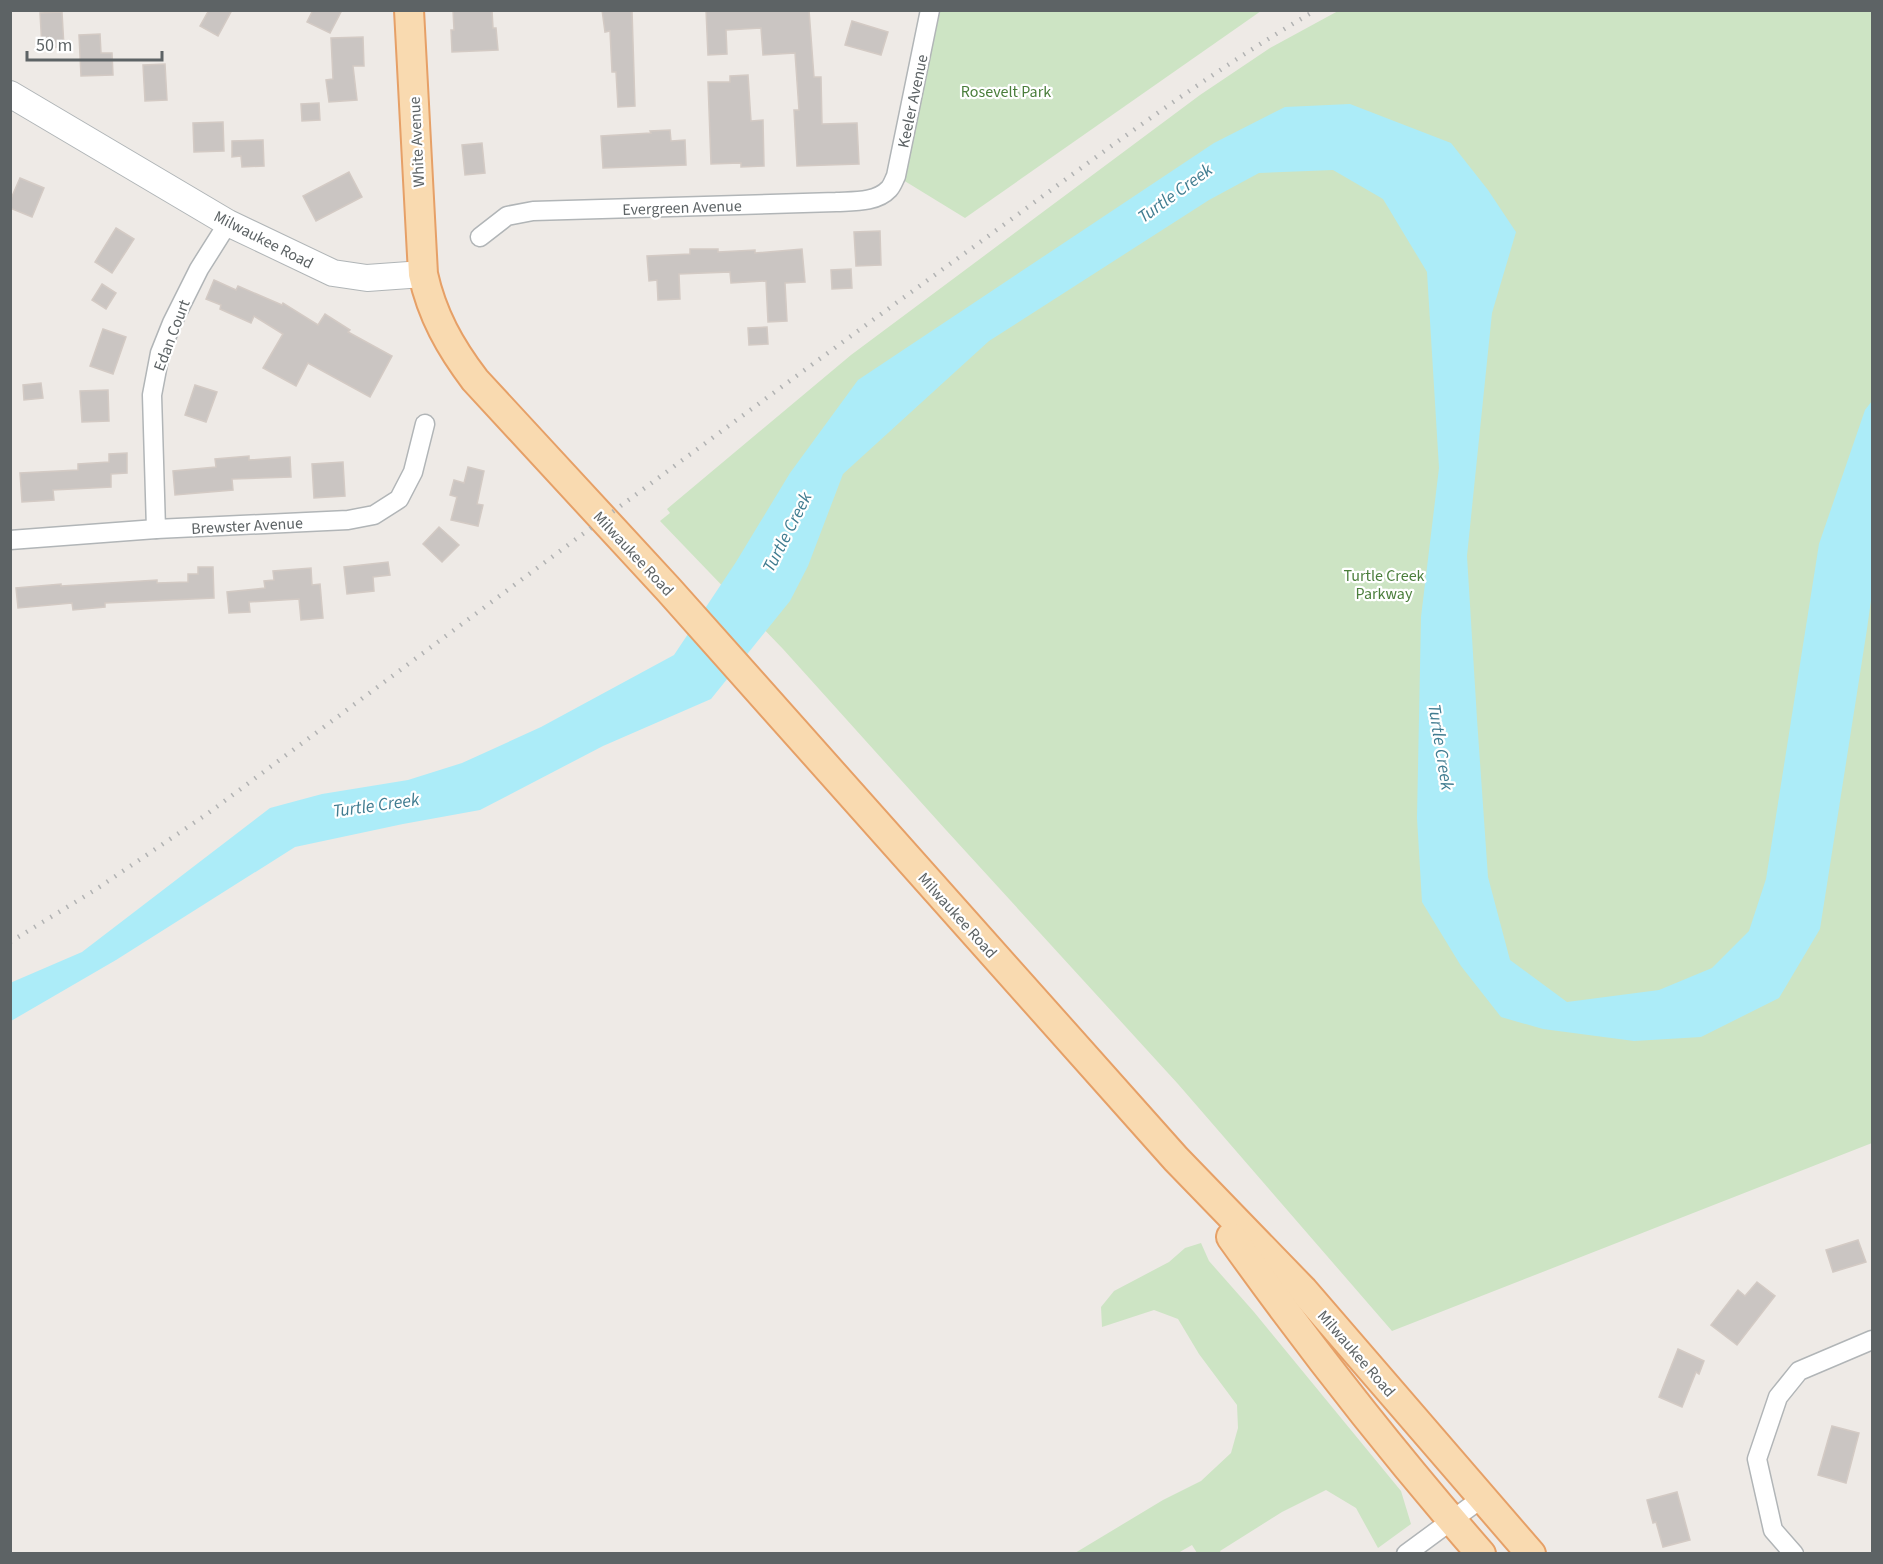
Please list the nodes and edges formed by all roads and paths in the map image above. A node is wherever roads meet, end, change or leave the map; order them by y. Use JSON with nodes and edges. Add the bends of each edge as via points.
{"nodes":[{"id":1,"x":409,"y":10,"type":"edge"},
{"id":2,"x":930,"y":10,"type":"edge"},
{"id":3,"x":10,"y":94,"type":"edge"},
{"id":4,"x":889,"y":189,"type":"joint"},
{"id":5,"x":228,"y":223,"type":"junction"},
{"id":6,"x":480,"y":237,"type":"dead end"},
{"id":7,"x":423,"y":274,"type":"junction"},
{"id":8,"x":425,"y":424,"type":"dead end"},
{"id":9,"x":156,"y":529,"type":"junction"},
{"id":10,"x":10,"y":540,"type":"edge"},
{"id":11,"x":1176,"y":1159,"type":"junction"},
{"id":12,"x":1872,"y":1340,"type":"edge"},
{"id":13,"x":1482,"y":1498,"type":"junction"},
{"id":14,"x":1453,"y":1521,"type":"junction"},
{"id":15,"x":1406,"y":1554,"type":"edge"},
{"id":16,"x":1481,"y":1554,"type":"edge"},
{"id":17,"x":1531,"y":1554,"type":"edge"},
{"id":18,"x":1794,"y":1554,"type":"edge"}],
"edges":[{"from":1,"to":7,"type":"main road","name":"White Avenue"},
{"from":2,"to":4,"type":"street","name":"Keeler Avenue","via":[[896,176]]},
{"from":3,"to":5,"type":"street","name":"Milwaukee Road"},
{"from":4,"to":6,"type":"street","name":"Evergreen Avenue","via":[[864,201],[533,211],[507,216]]},
{"from":5,"to":7,"type":"street","name":"Milwaukee Road","via":[[333,273],[367,278]]},
{"from":5,"to":9,"type":"street","name":"Edan Court","via":[[199,269],[160,353],[151,417]]},
{"from":7,"to":11,"type":"main road","name":"Milwaukee Road","via":[[447,341],[475,380],[669,591]]},
{"from":8,"to":9,"type":"street","name":"Brewster Avenue","via":[[413,472],[399,499],[375,515],[348,520]]},
{"from":9,"to":10,"type":"street","name":"Brewster Avenue"},
{"from":11,"to":13,"type":"main road","name":"Milwaukee Road","via":[[1303,1290]]},
{"from":11,"to":14,"type":"main road","name":"Milwaukee Road","via":[[1282,1307]]},
{"from":12,"to":18,"type":"street","via":[[1799,1371],[1778,1397],[1757,1459],[1773,1530]]},
{"from":13,"to":14,"type":"street"},
{"from":13,"to":17,"type":"main road","name":"Milwaukee Road"},
{"from":14,"to":15,"type":"street"},
{"from":14,"to":16,"type":"main road","name":"Milwaukee Road"}]}
